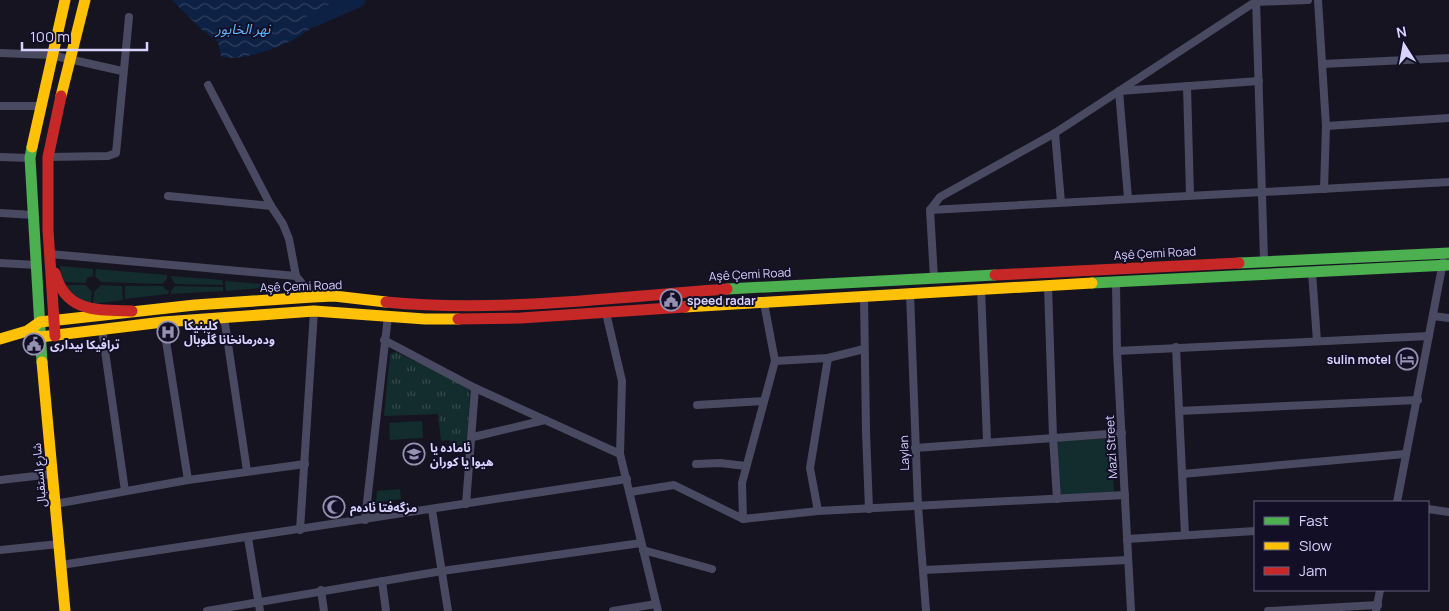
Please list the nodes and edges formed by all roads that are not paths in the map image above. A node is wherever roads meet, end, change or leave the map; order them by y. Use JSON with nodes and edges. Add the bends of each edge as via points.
{"nodes":[{"id":1,"x":65,"y":0,"type":"edge"},
{"id":2,"x":85,"y":0,"type":"edge"},
{"id":3,"x":1308,"y":0,"type":"edge"},
{"id":4,"x":1318,"y":0,"type":"edge"},
{"id":5,"x":1256,"y":1,"type":"edge"},
{"id":6,"x":129,"y":18,"type":"dead end"},
{"id":7,"x":0,"y":53,"type":"edge"},
{"id":8,"x":51,"y":55,"type":"junction"},
{"id":9,"x":69,"y":58,"type":"junction"},
{"id":10,"x":1449,"y":58,"type":"edge"},
{"id":11,"x":1322,"y":64,"type":"junction"},
{"id":12,"x":122,"y":71,"type":"junction"},
{"id":13,"x":1259,"y":81,"type":"junction"},
{"id":14,"x":208,"y":85,"type":"dead end"},
{"id":15,"x":1187,"y":86,"type":"junction"},
{"id":16,"x":1119,"y":91,"type":"junction"},
{"id":17,"x":0,"y":106,"type":"edge"},
{"id":18,"x":40,"y":106,"type":"junction"},
{"id":19,"x":1449,"y":118,"type":"edge"},
{"id":20,"x":1326,"y":126,"type":"junction"},
{"id":21,"x":1055,"y":133,"type":"junction"},
{"id":22,"x":0,"y":157,"type":"edge"},
{"id":23,"x":48,"y":157,"type":"junction"},
{"id":24,"x":30,"y":158,"type":"junction"},
{"id":25,"x":1449,"y":182,"type":"edge"},
{"id":26,"x":1324,"y":189,"type":"junction"},
{"id":27,"x":1263,"y":192,"type":"junction"},
{"id":28,"x":168,"y":196,"type":"dead end"},
{"id":29,"x":1190,"y":196,"type":"junction"},
{"id":30,"x":1128,"y":198,"type":"junction"},
{"id":31,"x":1061,"y":202,"type":"junction"},
{"id":32,"x":271,"y":206,"type":"junction"},
{"id":33,"x":930,"y":210,"type":"junction"},
{"id":34,"x":0,"y":213,"type":"edge"},
{"id":35,"x":34,"y":215,"type":"junction"},
{"id":36,"x":1447,"y":253,"type":"edge"},
{"id":37,"x":50,"y":254,"type":"junction"},
{"id":38,"x":1264,"y":260,"type":"junction"},
{"id":39,"x":0,"y":263,"type":"edge"},
{"id":40,"x":37,"y":265,"type":"junction"},
{"id":41,"x":1446,"y":265,"type":"edge"},
{"id":42,"x":1312,"y":272,"type":"junction"},
{"id":43,"x":296,"y":276,"type":"junction"},
{"id":44,"x":934,"y":278,"type":"junction"},
{"id":45,"x":1116,"y":282,"type":"junction"},
{"id":46,"x":1048,"y":286,"type":"junction"},
{"id":47,"x":981,"y":288,"type":"junction"},
{"id":48,"x":910,"y":293,"type":"junction"},
{"id":49,"x":864,"y":296,"type":"junction"},
{"id":50,"x":312,"y":297,"type":"junction"},
{"id":51,"x":764,"y":302,"type":"junction"},
{"id":52,"x":132,"y":311,"type":"junction"},
{"id":53,"x":314,"y":311,"type":"junction"},
{"id":54,"x":606,"y":313,"type":"junction"},
{"id":55,"x":388,"y":316,"type":"junction"},
{"id":56,"x":1433,"y":316,"type":"junction"},
{"id":57,"x":224,"y":318,"type":"junction"},
{"id":58,"x":1449,"y":318,"type":"edge"},
{"id":59,"x":54,"y":321,"type":"junction"},
{"id":60,"x":40,"y":322,"type":"junction"},
{"id":61,"x":164,"y":322,"type":"junction"},
{"id":62,"x":102,"y":330,"type":"junction"},
{"id":63,"x":27,"y":331,"type":"junction"},
{"id":64,"x":55,"y":336,"type":"junction"},
{"id":65,"x":1429,"y":336,"type":"junction"},
{"id":66,"x":3,"y":337,"type":"edge"},
{"id":67,"x":40,"y":337,"type":"junction"},
{"id":68,"x":384,"y":340,"type":"junction"},
{"id":69,"x":1317,"y":341,"type":"junction"},
{"id":70,"x":1176,"y":347,"type":"junction"},
{"id":71,"x":864,"y":349,"type":"junction"},
{"id":72,"x":1117,"y":351,"type":"junction"},
{"id":73,"x":828,"y":358,"type":"junction"},
{"id":74,"x":775,"y":361,"type":"junction"},
{"id":75,"x":475,"y":388,"type":"junction"},
{"id":76,"x":1418,"y":400,"type":"junction"},
{"id":77,"x":764,"y":401,"type":"junction"},
{"id":78,"x":697,"y":405,"type":"dead end"},
{"id":79,"x":1179,"y":411,"type":"junction"},
{"id":80,"x":545,"y":420,"type":"junction"},
{"id":81,"x":1122,"y":432,"type":"junction"},
{"id":82,"x":473,"y":437,"type":"junction"},
{"id":83,"x":1053,"y":437,"type":"junction"},
{"id":84,"x":987,"y":441,"type":"junction"},
{"id":85,"x":915,"y":448,"type":"junction"},
{"id":86,"x":620,"y":454,"type":"junction"},
{"id":87,"x":1406,"y":454,"type":"junction"},
{"id":88,"x":305,"y":464,"type":"junction"},
{"id":89,"x":696,"y":464,"type":"dead end"},
{"id":90,"x":746,"y":466,"type":"junction"},
{"id":91,"x":247,"y":471,"type":"junction"},
{"id":92,"x":53,"y":474,"type":"junction"},
{"id":93,"x":1182,"y":474,"type":"junction"},
{"id":94,"x":627,"y":479,"type":"junction"},
{"id":95,"x":0,"y":480,"type":"edge"},
{"id":96,"x":188,"y":480,"type":"junction"},
{"id":97,"x":125,"y":492,"type":"junction"},
{"id":98,"x":630,"y":492,"type":"junction"},
{"id":99,"x":1125,"y":495,"type":"junction"},
{"id":100,"x":1057,"y":499,"type":"junction"},
{"id":101,"x":1397,"y":501,"type":"edge"},
{"id":102,"x":55,"y":504,"type":"junction"},
{"id":103,"x":466,"y":504,"type":"junction"},
{"id":104,"x":918,"y":506,"type":"junction"},
{"id":105,"x":869,"y":509,"type":"junction"},
{"id":106,"x":1429,"y":509,"type":"edge"},
{"id":107,"x":432,"y":510,"type":"junction"},
{"id":108,"x":818,"y":512,"type":"junction"},
{"id":109,"x":1449,"y":512,"type":"edge"},
{"id":110,"x":743,"y":519,"type":"junction"},
{"id":111,"x":366,"y":520,"type":"junction"},
{"id":112,"x":300,"y":530,"type":"junction"},
{"id":113,"x":1254,"y":531,"type":"edge"},
{"id":114,"x":1185,"y":535,"type":"junction"},
{"id":115,"x":248,"y":538,"type":"junction"},
{"id":116,"x":1127,"y":538,"type":"junction"},
{"id":117,"x":59,"y":544,"type":"junction"},
{"id":118,"x":642,"y":547,"type":"junction"},
{"id":119,"x":0,"y":550,"type":"edge"},
{"id":120,"x":1128,"y":560,"type":"junction"},
{"id":121,"x":61,"y":566,"type":"junction"},
{"id":122,"x":712,"y":569,"type":"dead end"},
{"id":123,"x":924,"y":570,"type":"junction"},
{"id":124,"x":442,"y":571,"type":"junction"},
{"id":125,"x":382,"y":581,"type":"junction"},
{"id":126,"x":321,"y":590,"type":"junction"},
{"id":127,"x":1380,"y":591,"type":"edge"},
{"id":128,"x":258,"y":602,"type":"junction"},
{"id":129,"x":657,"y":608,"type":"edge"},
{"id":130,"x":1377,"y":608,"type":"edge"},
{"id":131,"x":64,"y":611,"type":"edge"},
{"id":132,"x":207,"y":611,"type":"edge"},
{"id":133,"x":260,"y":611,"type":"edge"},
{"id":134,"x":324,"y":611,"type":"edge"},
{"id":135,"x":386,"y":611,"type":"edge"},
{"id":136,"x":448,"y":611,"type":"edge"},
{"id":137,"x":613,"y":611,"type":"edge"},
{"id":138,"x":926,"y":611,"type":"edge"},
{"id":139,"x":1131,"y":611,"type":"edge"},
{"id":140,"x":1268,"y":611,"type":"edge"}],
"edges":[{"from":1,"to":8,"type":"main road","name":"شارع استقبال"},
{"from":2,"to":9,"type":"main road"},
{"from":3,"to":5,"type":"street"},
{"from":4,"to":11,"type":"street"},
{"from":5,"to":13,"type":"street"},
{"from":5,"to":16,"type":"street"},
{"from":6,"to":12,"type":"street"},
{"from":7,"to":8,"type":"street"},
{"from":8,"to":9,"type":"street"},
{"from":8,"to":18,"type":"main road","name":"شارع استقبال"},
{"from":9,"to":12,"type":"street"},
{"from":9,"to":23,"type":"main road"},
{"from":10,"to":11,"type":"street"},
{"from":11,"to":20,"type":"street"},
{"from":12,"to":23,"type":"street","via":[[116,153],[108,156]]},
{"from":13,"to":15,"type":"street"},
{"from":13,"to":27,"type":"street"},
{"from":14,"to":32,"type":"street"},
{"from":15,"to":16,"type":"street"},
{"from":15,"to":29,"type":"street"},
{"from":16,"to":21,"type":"street"},
{"from":16,"to":30,"type":"street"},
{"from":17,"to":18,"type":"street"},
{"from":18,"to":24,"type":"main road","name":"شارع استقبال"},
{"from":19,"to":20,"type":"street"},
{"from":20,"to":26,"type":"street"},
{"from":21,"to":31,"type":"street"},
{"from":21,"to":33,"type":"street","via":[[940,197]]},
{"from":22,"to":24,"type":"street"},
{"from":23,"to":37,"type":"main road"},
{"from":24,"to":35,"type":"main road","name":"شارع استقبال"},
{"from":25,"to":26,"type":"street"},
{"from":26,"to":27,"type":"street"},
{"from":27,"to":29,"type":"street"},
{"from":27,"to":38,"type":"street"},
{"from":28,"to":32,"type":"street"},
{"from":29,"to":30,"type":"street"},
{"from":30,"to":31,"type":"street"},
{"from":31,"to":33,"type":"street"},
{"from":32,"to":43,"type":"street","via":[[289,239]]},
{"from":33,"to":44,"type":"street"},
{"from":34,"to":35,"type":"street"},
{"from":35,"to":40,"type":"main road","name":"شارع استقبال"},
{"from":36,"to":38,"type":"main road","name":"Aşê Çemi Road"},
{"from":36,"to":41,"type":"street"},
{"from":37,"to":43,"type":"street"},
{"from":37,"to":52,"type":"main road","via":[[66,297],[89,306]]},
{"from":37,"to":59,"type":"main road"},
{"from":38,"to":44,"type":"main road","name":"Aşê Çemi Road"},
{"from":39,"to":40,"type":"street"},
{"from":40,"to":60,"type":"main road","name":"شارع استقبال"},
{"from":41,"to":42,"type":"main road","name":"Aşê Çemi Road"},
{"from":41,"to":56,"type":"street"},
{"from":42,"to":45,"type":"main road","name":"Aşê Çemi Road"},
{"from":42,"to":69,"type":"street"},
{"from":43,"to":50,"type":"street"},
{"from":44,"to":50,"type":"main road","name":"Aşê Çemi Road","via":[[762,286],[512,304],[409,304],[334,296]]},
{"from":45,"to":46,"type":"main road","name":"Aşê Çemi Road"},
{"from":45,"to":72,"type":"street","name":"Mazi Street"},
{"from":46,"to":47,"type":"main road","name":"Aşê Çemi Road"},
{"from":46,"to":83,"type":"street"},
{"from":47,"to":48,"type":"main road","name":"Aşê Çemi Road"},
{"from":47,"to":84,"type":"street"},
{"from":48,"to":49,"type":"main road","name":"Aşê Çemi Road"},
{"from":48,"to":85,"type":"street","name":"Laylan"},
{"from":49,"to":51,"type":"main road","name":"Aşê Çemi Road"},
{"from":49,"to":71,"type":"street"},
{"from":50,"to":52,"type":"main road","name":"Aşê Çemi Road"},
{"from":51,"to":54,"type":"main road","name":"Aşê Çemi Road"},
{"from":51,"to":74,"type":"street"},
{"from":52,"to":59,"type":"main road","name":"Aşê Çemi Road"},
{"from":53,"to":55,"type":"main road","name":"Aşê Çemi Road"},
{"from":53,"to":57,"type":"main road","name":"Aşê Çemi Road"},
{"from":53,"to":88,"type":"street"},
{"from":54,"to":55,"type":"main road","name":"Aşê Çemi Road","via":[[473,319]]},
{"from":54,"to":86,"type":"street","via":[[622,381]]},
{"from":55,"to":68,"type":"street"},
{"from":56,"to":58,"type":"street"},
{"from":56,"to":65,"type":"street"},
{"from":57,"to":61,"type":"main road","name":"Aşê Çemi Road"},
{"from":57,"to":91,"type":"street"},
{"from":59,"to":60,"type":"main road","name":"Aşê Çemi Road"},
{"from":59,"to":64,"type":"main road"},
{"from":60,"to":63,"type":"main road"},
{"from":60,"to":67,"type":"main road","name":"شارع استقبال"},
{"from":61,"to":62,"type":"main road","name":"Aşê Çemi Road"},
{"from":61,"to":96,"type":"street"},
{"from":62,"to":64,"type":"main road","name":"Aşê Çemi Road"},
{"from":62,"to":97,"type":"street"},
{"from":63,"to":66,"type":"main road"},
{"from":63,"to":67,"type":"main road"},
{"from":64,"to":67,"type":"main road","name":"Aşê Çemi Road"},
{"from":65,"to":69,"type":"street"},
{"from":65,"to":76,"type":"street"},
{"from":67,"to":92,"type":"main road","name":"شارع استقبال"},
{"from":68,"to":75,"type":"street"},
{"from":68,"to":111,"type":"street"},
{"from":69,"to":70,"type":"street"},
{"from":70,"to":72,"type":"street"},
{"from":70,"to":79,"type":"street"},
{"from":71,"to":73,"type":"street"},
{"from":71,"to":105,"type":"street"},
{"from":72,"to":81,"type":"street","name":"Mazi Street"},
{"from":73,"to":74,"type":"street"},
{"from":73,"to":108,"type":"street","via":[[810,468]]},
{"from":74,"to":77,"type":"street"},
{"from":75,"to":80,"type":"street"},
{"from":75,"to":82,"type":"street"},
{"from":76,"to":79,"type":"street"},
{"from":76,"to":87,"type":"street"},
{"from":77,"to":78,"type":"street"},
{"from":77,"to":90,"type":"street"},
{"from":79,"to":93,"type":"street"},
{"from":80,"to":82,"type":"street"},
{"from":80,"to":86,"type":"street"},
{"from":81,"to":83,"type":"street"},
{"from":81,"to":99,"type":"street","name":"Mazi Street"},
{"from":82,"to":103,"type":"street"},
{"from":83,"to":84,"type":"street"},
{"from":83,"to":100,"type":"street"},
{"from":84,"to":85,"type":"street"},
{"from":85,"to":104,"type":"street","name":"Laylan"},
{"from":86,"to":94,"type":"street"},
{"from":87,"to":93,"type":"street"},
{"from":87,"to":101,"type":"street"},
{"from":88,"to":91,"type":"street"},
{"from":88,"to":112,"type":"street"},
{"from":89,"to":90,"type":"street"},
{"from":90,"to":110,"type":"street","via":[[742,483]]},
{"from":91,"to":96,"type":"street"},
{"from":92,"to":95,"type":"street"},
{"from":92,"to":102,"type":"main road","name":"شارع استقبال"},
{"from":93,"to":114,"type":"street"},
{"from":94,"to":98,"type":"street"},
{"from":94,"to":103,"type":"street"},
{"from":96,"to":97,"type":"street"},
{"from":97,"to":102,"type":"street"},
{"from":98,"to":110,"type":"street","via":[[674,486]]},
{"from":98,"to":118,"type":"street"},
{"from":99,"to":100,"type":"street"},
{"from":99,"to":116,"type":"street","name":"Mazi Street"},
{"from":100,"to":104,"type":"street"},
{"from":102,"to":117,"type":"main road","name":"شارع استقبال"},
{"from":103,"to":107,"type":"street"},
{"from":104,"to":105,"type":"street"},
{"from":104,"to":123,"type":"street","name":"Laylan"},
{"from":105,"to":108,"type":"street"},
{"from":106,"to":109,"type":"street"},
{"from":107,"to":111,"type":"street"},
{"from":107,"to":124,"type":"street"},
{"from":108,"to":110,"type":"street"},
{"from":111,"to":112,"type":"street"},
{"from":112,"to":115,"type":"street"},
{"from":113,"to":114,"type":"street"},
{"from":114,"to":116,"type":"street"},
{"from":115,"to":121,"type":"street"},
{"from":115,"to":128,"type":"street"},
{"from":116,"to":120,"type":"street","name":"Mazi Street"},
{"from":117,"to":119,"type":"street"},
{"from":117,"to":121,"type":"main road","name":"شارع استقبال"},
{"from":118,"to":122,"type":"street"},
{"from":118,"to":124,"type":"street"},
{"from":118,"to":129,"type":"street"},
{"from":120,"to":123,"type":"street"},
{"from":120,"to":139,"type":"street","name":"Mazi Street"},
{"from":121,"to":131,"type":"main road","name":"شارع استقبال"},
{"from":123,"to":138,"type":"street","name":"Laylan"},
{"from":124,"to":125,"type":"street"},
{"from":124,"to":136,"type":"street"},
{"from":125,"to":126,"type":"street"},
{"from":125,"to":135,"type":"street"},
{"from":126,"to":128,"type":"street"},
{"from":126,"to":134,"type":"street"},
{"from":127,"to":130,"type":"street"},
{"from":128,"to":132,"type":"street"},
{"from":128,"to":133,"type":"street"},
{"from":129,"to":137,"type":"street"},
{"from":130,"to":140,"type":"street"}]}
